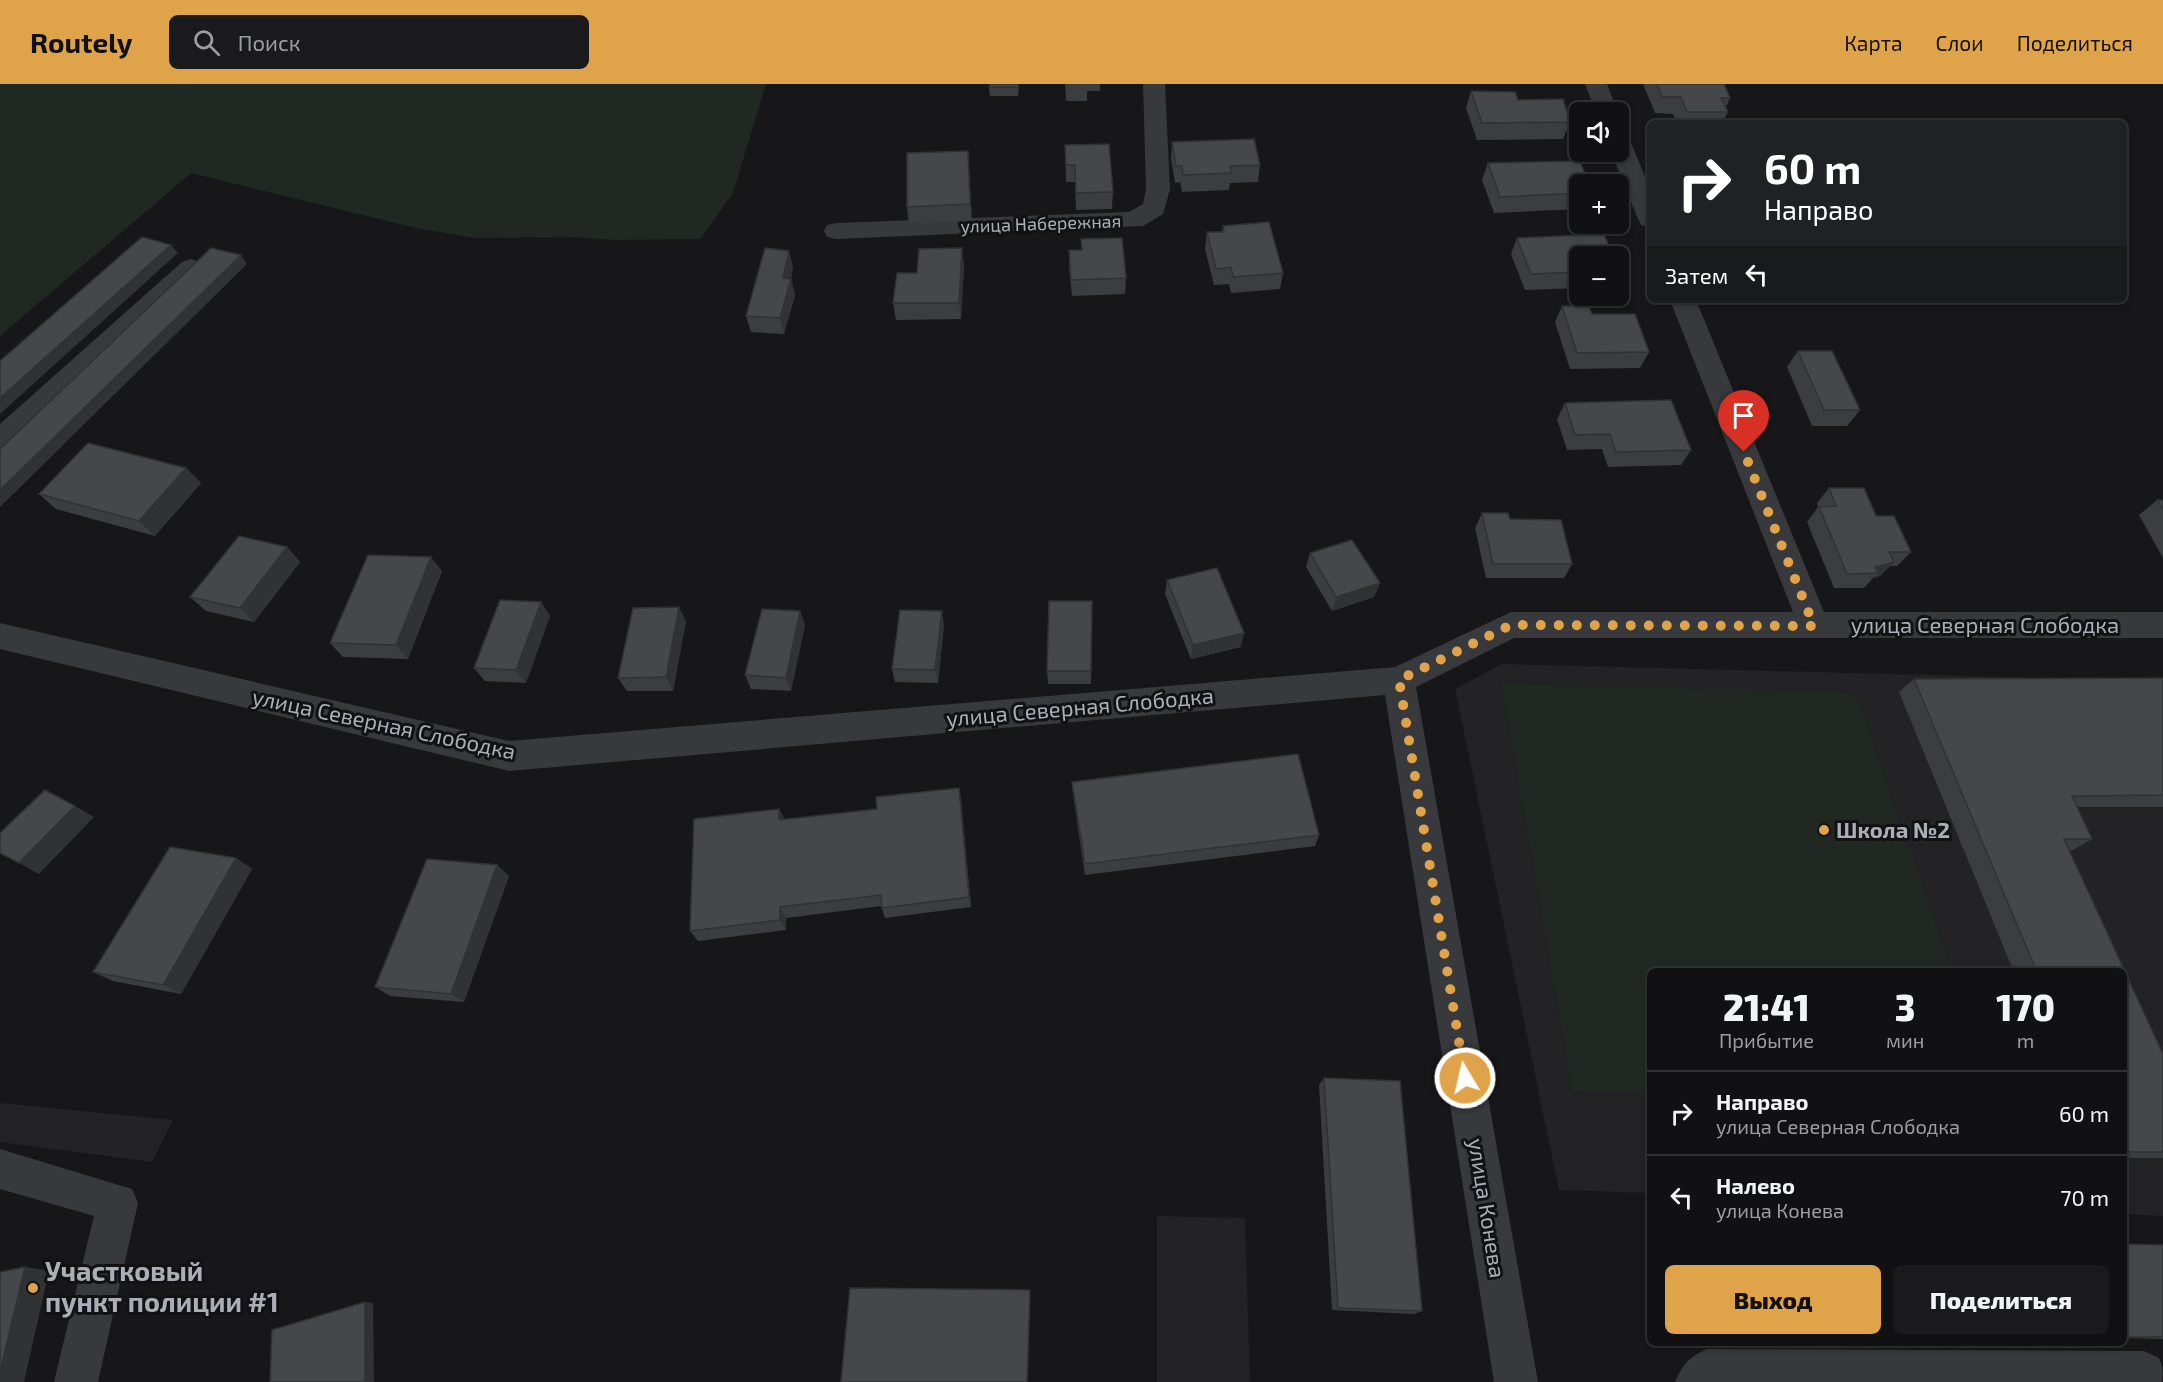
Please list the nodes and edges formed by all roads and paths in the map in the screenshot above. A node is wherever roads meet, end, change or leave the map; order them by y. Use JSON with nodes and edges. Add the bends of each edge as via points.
{"nodes":[{"id":1,"x":1154,"y":84,"type":"edge"},
{"id":2,"x":1596,"y":84,"type":"edge"},
{"id":3,"x":1603,"y":102,"type":"edge"},
{"id":4,"x":1627,"y":162,"type":"edge"},
{"id":5,"x":1647,"y":212,"type":"edge"},
{"id":6,"x":836,"y":231,"type":"dead end"},
{"id":7,"x":191,"y":268,"type":"edge"},
{"id":8,"x":1684,"y":303,"type":"edge"},
{"id":9,"x":0,"y":440,"type":"edge"},
{"id":10,"x":2163,"y":625,"type":"edge"},
{"id":11,"x":1814,"y":626,"type":"junction"},
{"id":12,"x":0,"y":636,"type":"edge"},
{"id":13,"x":1399,"y":680,"type":"junction"},
{"id":14,"x":0,"y":1169,"type":"edge"},
{"id":15,"x":2144,"y":1372,"type":"dead end"},
{"id":16,"x":76,"y":1382,"type":"edge"},
{"id":17,"x":1516,"y":1382,"type":"edge"},
{"id":18,"x":1697,"y":1382,"type":"edge"}],
"edges":[{"from":1,"to":6,"type":"street","name":"улица Набережная","via":[[1158,189],[1154,208],[1134,220]]},
{"from":2,"to":3,"type":"street"},
{"from":4,"to":5,"type":"street"},
{"from":7,"to":9,"type":"street"},
{"from":8,"to":11,"type":"street"},
{"from":10,"to":11,"type":"street","name":"улица Северная Слободка"},
{"from":11,"to":13,"type":"street","name":"улица Северная Слободка","via":[[1511,625]]},
{"from":12,"to":13,"type":"street","name":"улица Северная Слободка","via":[[509,756]]},
{"from":13,"to":17,"type":"street","name":"улица Конева"},
{"from":14,"to":16,"type":"street","via":[[118,1203]]},
{"from":15,"to":18,"type":"street","via":[[1707,1371]]}]}
